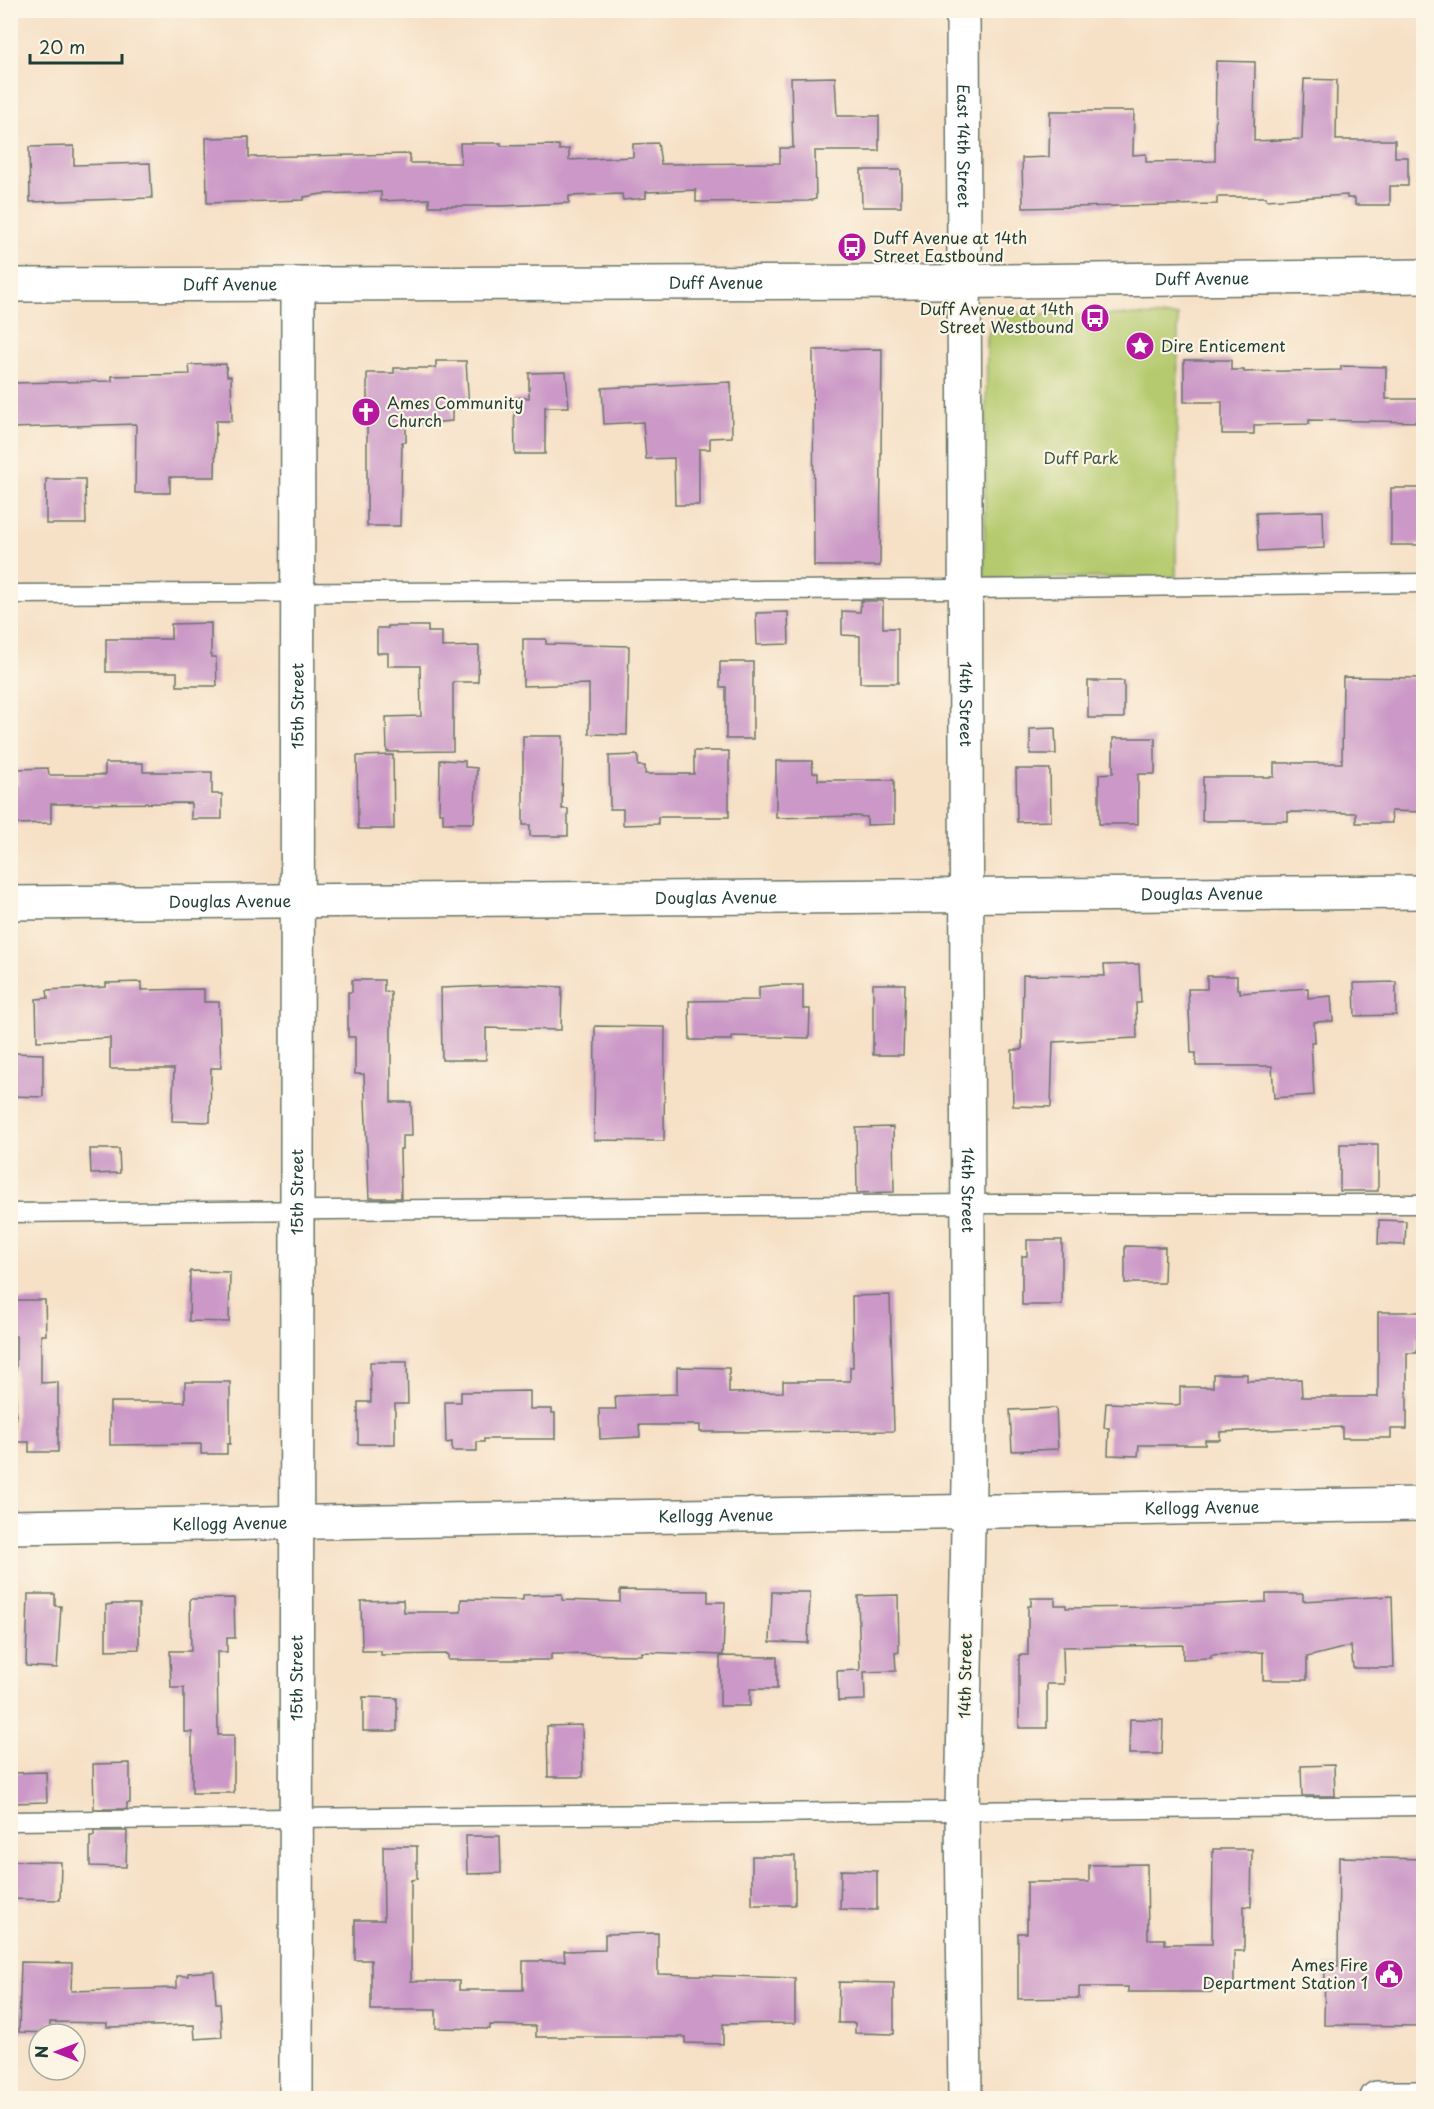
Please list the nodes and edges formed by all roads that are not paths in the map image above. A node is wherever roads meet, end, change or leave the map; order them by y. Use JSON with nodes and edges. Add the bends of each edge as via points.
{"nodes":[{"id":1,"x":963,"y":10,"type":"edge"},
{"id":2,"x":1424,"y":276,"type":"edge"},
{"id":3,"x":963,"y":282,"type":"junction"},
{"id":4,"x":298,"y":284,"type":"junction"},
{"id":5,"x":10,"y":285,"type":"edge"},
{"id":6,"x":1424,"y":583,"type":"edge"},
{"id":7,"x":965,"y":590,"type":"junction"},
{"id":8,"x":298,"y":593,"type":"junction"},
{"id":9,"x":10,"y":594,"type":"edge"},
{"id":10,"x":1424,"y":892,"type":"edge"},
{"id":11,"x":967,"y":896,"type":"junction"},
{"id":12,"x":298,"y":900,"type":"junction"},
{"id":13,"x":10,"y":903,"type":"edge"},
{"id":14,"x":968,"y":1204,"type":"junction"},
{"id":15,"x":1424,"y":1204,"type":"edge"},
{"id":16,"x":297,"y":1210,"type":"junction"},
{"id":17,"x":10,"y":1213,"type":"edge"},
{"id":18,"x":1424,"y":1504,"type":"edge"},
{"id":19,"x":969,"y":1512,"type":"junction"},
{"id":20,"x":297,"y":1523,"type":"junction"},
{"id":21,"x":10,"y":1527,"type":"edge"},
{"id":22,"x":1424,"y":1806,"type":"edge"},
{"id":23,"x":962,"y":1811,"type":"junction"},
{"id":24,"x":297,"y":1819,"type":"junction"},
{"id":25,"x":10,"y":1821,"type":"edge"},
{"id":26,"x":296,"y":2098,"type":"edge"},
{"id":27,"x":965,"y":2098,"type":"edge"},
{"id":28,"x":1377,"y":2098,"type":"edge"},
{"id":29,"x":1424,"y":2098,"type":"edge"}],
"edges":[{"from":1,"to":3,"type":"street","name":"East 14th Street"},
{"from":2,"to":3,"type":"street","name":"Duff Avenue"},
{"from":3,"to":4,"type":"street","name":"Duff Avenue"},
{"from":3,"to":7,"type":"street","name":"14th Street"},
{"from":4,"to":5,"type":"street","name":"Duff Avenue"},
{"from":4,"to":8,"type":"street","name":"15th Street"},
{"from":6,"to":7,"type":"lane"},
{"from":7,"to":8,"type":"lane"},
{"from":7,"to":11,"type":"street","name":"14th Street"},
{"from":8,"to":9,"type":"lane"},
{"from":8,"to":12,"type":"street","name":"15th Street"},
{"from":10,"to":11,"type":"street","name":"Douglas Avenue"},
{"from":11,"to":12,"type":"street","name":"Douglas Avenue"},
{"from":11,"to":14,"type":"street","name":"14th Street"},
{"from":12,"to":13,"type":"street","name":"Douglas Avenue"},
{"from":12,"to":16,"type":"street","name":"15th Street"},
{"from":14,"to":15,"type":"lane"},
{"from":14,"to":16,"type":"lane"},
{"from":14,"to":19,"type":"street","name":"14th Street"},
{"from":16,"to":17,"type":"lane"},
{"from":16,"to":20,"type":"street","name":"15th Street"},
{"from":18,"to":19,"type":"street","name":"Kellogg Avenue"},
{"from":19,"to":20,"type":"street","name":"Kellogg Avenue"},
{"from":19,"to":23,"type":"street","name":"14th Street"},
{"from":20,"to":21,"type":"street","name":"Kellogg Avenue"},
{"from":20,"to":24,"type":"street","name":"15th Street"},
{"from":22,"to":23,"type":"lane"},
{"from":23,"to":24,"type":"lane"},
{"from":23,"to":27,"type":"street","name":"14th Street"},
{"from":24,"to":25,"type":"lane"},
{"from":24,"to":26,"type":"street","name":"15th Street"},
{"from":28,"to":29,"type":"street"}]}
